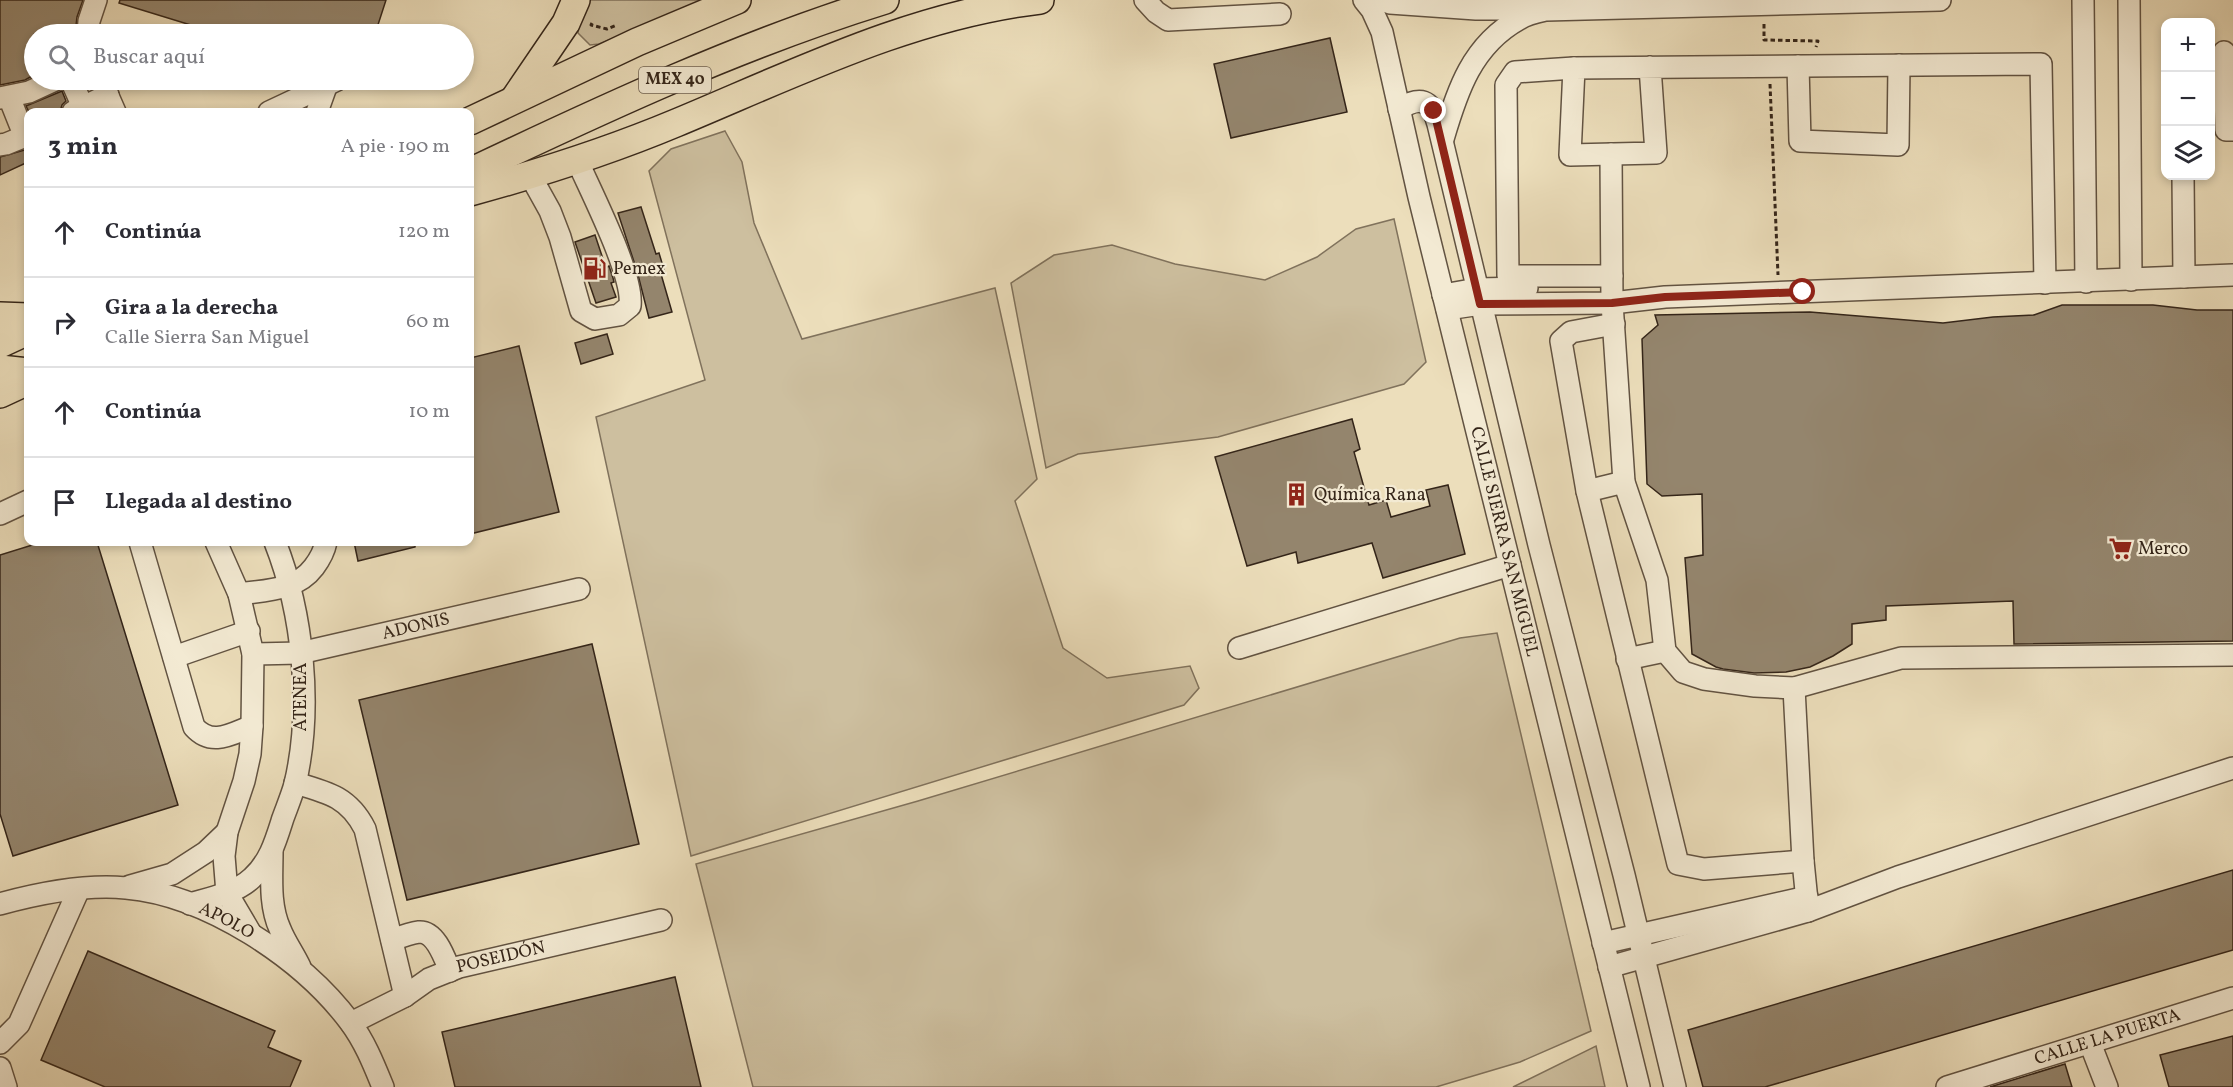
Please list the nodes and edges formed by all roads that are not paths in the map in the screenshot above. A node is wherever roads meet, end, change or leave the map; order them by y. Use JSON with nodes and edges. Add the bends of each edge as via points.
{"nodes":[{"id":1,"x":96,"y":0,"type":"edge"},
{"id":2,"x":737,"y":0,"type":"edge"},
{"id":3,"x":885,"y":0,"type":"edge"},
{"id":4,"x":967,"y":0,"type":"edge"},
{"id":5,"x":1040,"y":0,"type":"edge"},
{"id":6,"x":1145,"y":0,"type":"edge"},
{"id":7,"x":1364,"y":0,"type":"edge"},
{"id":8,"x":1382,"y":0,"type":"edge"},
{"id":9,"x":1940,"y":0,"type":"edge"},
{"id":10,"x":2083,"y":0,"type":"edge"},
{"id":11,"x":2129,"y":0,"type":"edge"},
{"id":12,"x":584,"y":8,"type":"edge"},
{"id":13,"x":1546,"y":9,"type":"junction"},
{"id":14,"x":1280,"y":14,"type":"dead end"},
{"id":15,"x":89,"y":24,"type":"edge"},
{"id":16,"x":2223,"y":52,"type":"edge"},
{"id":17,"x":840,"y":54,"type":"junction"},
{"id":18,"x":1899,"y":65,"type":"junction"},
{"id":19,"x":1798,"y":66,"type":"junction"},
{"id":20,"x":1650,"y":67,"type":"junction"},
{"id":21,"x":1574,"y":68,"type":"junction"},
{"id":22,"x":33,"y":90,"type":"edge"},
{"id":23,"x":73,"y":90,"type":"edge"},
{"id":24,"x":315,"y":90,"type":"edge"},
{"id":25,"x":328,"y":90,"type":"edge"},
{"id":26,"x":108,"y":96,"type":"edge"},
{"id":27,"x":5,"y":98,"type":"edge"},
{"id":28,"x":513,"y":101,"type":"junction"},
{"id":29,"x":77,"y":108,"type":"edge"},
{"id":30,"x":82,"y":108,"type":"edge"},
{"id":31,"x":277,"y":108,"type":"edge"},
{"id":32,"x":319,"y":108,"type":"edge"},
{"id":33,"x":1399,"y":109,"type":"junction"},
{"id":34,"x":474,"y":120,"type":"edge"},
{"id":35,"x":2233,"y":130,"type":"edge"},
{"id":36,"x":24,"y":131,"type":"edge"},
{"id":37,"x":24,"y":137,"type":"edge"},
{"id":38,"x":1442,"y":142,"type":"junction"},
{"id":39,"x":0,"y":145,"type":"edge"},
{"id":40,"x":1611,"y":154,"type":"junction"},
{"id":41,"x":577,"y":160,"type":"junction"},
{"id":42,"x":474,"y":170,"type":"edge"},
{"id":43,"x":530,"y":175,"type":"junction"},
{"id":44,"x":2183,"y":180,"type":"edge"},
{"id":45,"x":474,"y":191,"type":"edge"},
{"id":46,"x":2233,"y":275,"type":"edge"},
{"id":47,"x":2184,"y":277,"type":"junction"},
{"id":48,"x":2131,"y":280,"type":"junction"},
{"id":49,"x":2086,"y":282,"type":"junction"},
{"id":50,"x":2045,"y":283,"type":"junction"},
{"id":51,"x":1612,"y":289,"type":"junction"},
{"id":52,"x":1479,"y":297,"type":"junction"},
{"id":53,"x":1445,"y":302,"type":"junction"},
{"id":54,"x":0,"y":316,"type":"edge"},
{"id":55,"x":1614,"y":324,"type":"junction"},
{"id":56,"x":21,"y":332,"type":"edge"},
{"id":57,"x":0,"y":369,"type":"edge"},
{"id":58,"x":24,"y":372,"type":"edge"},
{"id":59,"x":24,"y":383,"type":"edge"},
{"id":60,"x":0,"y":394,"type":"edge"},
{"id":61,"x":1624,"y":482,"type":"junction"},
{"id":62,"x":1587,"y":491,"type":"junction"},
{"id":63,"x":24,"y":503,"type":"edge"},
{"id":64,"x":0,"y":514,"type":"edge"},
{"id":65,"x":141,"y":546,"type":"edge"},
{"id":66,"x":218,"y":546,"type":"edge"},
{"id":67,"x":276,"y":546,"type":"edge"},
{"id":68,"x":325,"y":546,"type":"edge"},
{"id":69,"x":1510,"y":565,"type":"junction"},
{"id":70,"x":291,"y":586,"type":"junction"},
{"id":71,"x":579,"y":589,"type":"dead end"},
{"id":72,"x":239,"y":594,"type":"junction"},
{"id":73,"x":249,"y":631,"type":"junction"},
{"id":74,"x":1239,"y":648,"type":"dead end"},
{"id":75,"x":1665,"y":651,"type":"junction"},
{"id":76,"x":300,"y":653,"type":"junction"},
{"id":77,"x":253,"y":654,"type":"junction"},
{"id":78,"x":2233,"y":655,"type":"edge"},
{"id":79,"x":174,"y":657,"type":"junction"},
{"id":80,"x":1627,"y":659,"type":"junction"},
{"id":81,"x":1794,"y":688,"type":"junction"},
{"id":82,"x":252,"y":726,"type":"junction"},
{"id":83,"x":2233,"y":768,"type":"edge"},
{"id":84,"x":295,"y":783,"type":"junction"},
{"id":85,"x":227,"y":832,"type":"junction"},
{"id":86,"x":272,"y":852,"type":"junction"},
{"id":87,"x":1803,"y":861,"type":"junction"},
{"id":88,"x":125,"y":887,"type":"junction"},
{"id":89,"x":79,"y":889,"type":"junction"},
{"id":90,"x":227,"y":893,"type":"junction"},
{"id":91,"x":0,"y":904,"type":"edge"},
{"id":92,"x":190,"y":904,"type":"junction"},
{"id":93,"x":1808,"y":904,"type":"junction"},
{"id":94,"x":661,"y":920,"type":"dead end"},
{"id":95,"x":253,"y":936,"type":"junction"},
{"id":96,"x":1638,"y":936,"type":"junction"},
{"id":97,"x":392,"y":940,"type":"junction"},
{"id":98,"x":1603,"y":943,"type":"junction"},
{"id":99,"x":1644,"y":958,"type":"junction"},
{"id":100,"x":1609,"y":967,"type":"junction"},
{"id":101,"x":301,"y":970,"type":"junction"},
{"id":102,"x":450,"y":971,"type":"junction"},
{"id":103,"x":405,"y":996,"type":"junction"},
{"id":104,"x":2233,"y":999,"type":"edge"},
{"id":105,"x":351,"y":1023,"type":"junction"},
{"id":106,"x":0,"y":1043,"type":"edge"},
{"id":107,"x":2090,"y":1043,"type":"junction"},
{"id":108,"x":0,"y":1068,"type":"edge"},
{"id":109,"x":6,"y":1087,"type":"edge"},
{"id":110,"x":383,"y":1087,"type":"edge"},
{"id":111,"x":1639,"y":1087,"type":"edge"},
{"id":112,"x":1675,"y":1087,"type":"edge"},
{"id":113,"x":1947,"y":1087,"type":"edge"},
{"id":114,"x":2107,"y":1087,"type":"edge"}],
"edges":[{"from":1,"to":15,"type":"street"},
{"from":2,"to":28,"type":"main road","number":"MEX 40"},
{"from":3,"to":42,"type":"main road","number":"MEX 40","via":[[743,50]]},
{"from":4,"to":17,"type":"main road"},
{"from":5,"to":17,"type":"main road","via":[[932,24]]},
{"from":6,"to":14,"type":"street","via":[[1168,20]]},
{"from":7,"to":33,"type":"street","name":"CALLE SIERRA SAN MIGUEL","via":[[1382,32]]},
{"from":8,"to":13,"type":"street","via":[[1476,9]]},
{"from":9,"to":13,"type":"street"},
{"from":10,"to":49,"type":"street"},
{"from":11,"to":48,"type":"street"},
{"from":12,"to":28,"type":"main road","via":[[566,23]]},
{"from":13,"to":38,"type":"street","via":[[1521,18],[1495,35],[1465,75]]},
{"from":16,"to":35,"type":"street","via":[[2226,130]]},
{"from":17,"to":41,"type":"main road"},
{"from":18,"to":19,"type":"street"},
{"from":18,"to":19,"type":"street","via":[[1898,145],[1800,141]]},
{"from":18,"to":50,"type":"street","via":[[2041,64]]},
{"from":19,"to":20,"type":"street"},
{"from":20,"to":21,"type":"street"},
{"from":20,"to":40,"type":"street","via":[[1656,153]]},
{"from":21,"to":40,"type":"street","via":[[1570,156]]},
{"from":21,"to":51,"type":"street","via":[[1515,72],[1506,85],[1508,276]]},
{"from":22,"to":27,"type":"street"},
{"from":23,"to":29,"type":"street"},
{"from":24,"to":31,"type":"street"},
{"from":25,"to":32,"type":"street"},
{"from":26,"to":30,"type":"street"},
{"from":27,"to":36,"type":"street"},
{"from":28,"to":34,"type":"main road","number":"MEX 40"},
{"from":33,"to":38,"type":"street","name":"CALLE SIERRA SAN MIGUEL","via":[[1411,102],[1428,104],[1434,111]]},
{"from":33,"to":53,"type":"street","name":"CALLE SIERRA SAN MIGUEL"},
{"from":37,"to":39,"type":"street"},
{"from":38,"to":52,"type":"street","name":"CALLE SIERRA SAN MIGUEL"},
{"from":40,"to":51,"type":"street"},
{"from":41,"to":43,"type":"main road"},
{"from":41,"to":43,"type":"street","via":[[630,287],[630,306],[619,315],[595,319],[581,311],[560,237]]},
{"from":43,"to":45,"type":"main road"},
{"from":44,"to":47,"type":"street"},
{"from":46,"to":47,"type":"street"},
{"from":47,"to":48,"type":"street"},
{"from":48,"to":49,"type":"street"},
{"from":49,"to":50,"type":"street"},
{"from":50,"to":51,"type":"street","via":[[1665,297]]},
{"from":51,"to":52,"type":"street"},
{"from":51,"to":55,"type":"street"},
{"from":52,"to":53,"type":"street"},
{"from":52,"to":96,"type":"street","name":"CALLE SIERRA SAN MIGUEL"},
{"from":53,"to":69,"type":"street","name":"CALLE SIERRA SAN MIGUEL"},
{"from":54,"to":56,"type":"main road"},
{"from":55,"to":61,"type":"street"},
{"from":55,"to":62,"type":"street","via":[[1571,332],[1562,341]]},
{"from":57,"to":58,"type":"main road"},
{"from":59,"to":60,"type":"main road"},
{"from":61,"to":62,"type":"street"},
{"from":61,"to":75,"type":"street","via":[[1657,580]]},
{"from":62,"to":80,"type":"street"},
{"from":63,"to":64,"type":"street"},
{"from":65,"to":79,"type":"street"},
{"from":66,"to":72,"type":"street"},
{"from":67,"to":70,"type":"street","name":"ATENEA"},
{"from":68,"to":70,"type":"street","via":[[310,572]]},
{"from":69,"to":74,"type":"street"},
{"from":69,"to":98,"type":"street","name":"CALLE SIERRA SAN MIGUEL"},
{"from":70,"to":72,"type":"street"},
{"from":70,"to":76,"type":"street","name":"ATENEA"},
{"from":71,"to":76,"type":"street","name":"ADONIS"},
{"from":72,"to":73,"type":"street"},
{"from":73,"to":77,"type":"street"},
{"from":73,"to":79,"type":"street"},
{"from":75,"to":80,"type":"street"},
{"from":75,"to":81,"type":"street","via":[[1683,672],[1704,679]]},
{"from":76,"to":77,"type":"street","name":"ADONIS"},
{"from":76,"to":84,"type":"street","name":"ATENEA","via":[[303,725]]},
{"from":77,"to":82,"type":"street"},
{"from":78,"to":81,"type":"street","via":[[1901,658]]},
{"from":79,"to":82,"type":"street","via":[[190,718],[201,735],[223,737]]},
{"from":80,"to":87,"type":"street","via":[[1678,864],[1704,869]]},
{"from":81,"to":87,"type":"street"},
{"from":82,"to":85,"type":"street","via":[[244,781]]},
{"from":83,"to":93,"type":"street"},
{"from":84,"to":86,"type":"street","name":"ATENEA"},
{"from":84,"to":97,"type":"street","via":[[327,792],[360,818],[370,843]]},
{"from":85,"to":88,"type":"street","via":[[206,852],[171,874]]},
{"from":85,"to":90,"type":"street"},
{"from":86,"to":90,"type":"street","name":"ATENEA","via":[[250,880]]},
{"from":86,"to":101,"type":"street","name":"ATENEA","via":[[275,914]]},
{"from":87,"to":93,"type":"street"},
{"from":88,"to":89,"type":"street","name":"APOLO"},
{"from":88,"to":92,"type":"street","name":"APOLO"},
{"from":89,"to":91,"type":"street","name":"APOLO","via":[[33,894]]},
{"from":89,"to":106,"type":"street","via":[[19,1024]]},
{"from":90,"to":92,"type":"street","name":"ATENEA"},
{"from":90,"to":95,"type":"street"},
{"from":92,"to":95,"type":"street","name":"APOLO"},
{"from":93,"to":96,"type":"street"},
{"from":93,"to":99,"type":"street"},
{"from":94,"to":102,"type":"street","name":"POSEIDÓN"},
{"from":95,"to":101,"type":"street","name":"APOLO"},
{"from":96,"to":98,"type":"street"},
{"from":96,"to":99,"type":"street","name":"CALLE SIERRA SAN MIGUEL"},
{"from":97,"to":102,"type":"street","via":[[426,933],[436,943]]},
{"from":97,"to":103,"type":"street"},
{"from":98,"to":100,"type":"street","name":"CALLE SIERRA SAN MIGUEL"},
{"from":99,"to":100,"type":"street"},
{"from":99,"to":112,"type":"street","name":"CALLE SIERRA SAN MIGUEL"},
{"from":100,"to":111,"type":"street","name":"CALLE SIERRA SAN MIGUEL"},
{"from":101,"to":105,"type":"street","name":"APOLO"},
{"from":102,"to":103,"type":"street","name":"POSEIDÓN","via":[[429,979]]},
{"from":103,"to":105,"type":"street","name":"POSEIDÓN"},
{"from":104,"to":107,"type":"street","name":"CALLE LA PUERTA"},
{"from":105,"to":110,"type":"street","name":"APOLO"},
{"from":107,"to":113,"type":"street","name":"CALLE LA PUERTA"},
{"from":107,"to":114,"type":"street"},
{"from":108,"to":109,"type":"street"}]}
